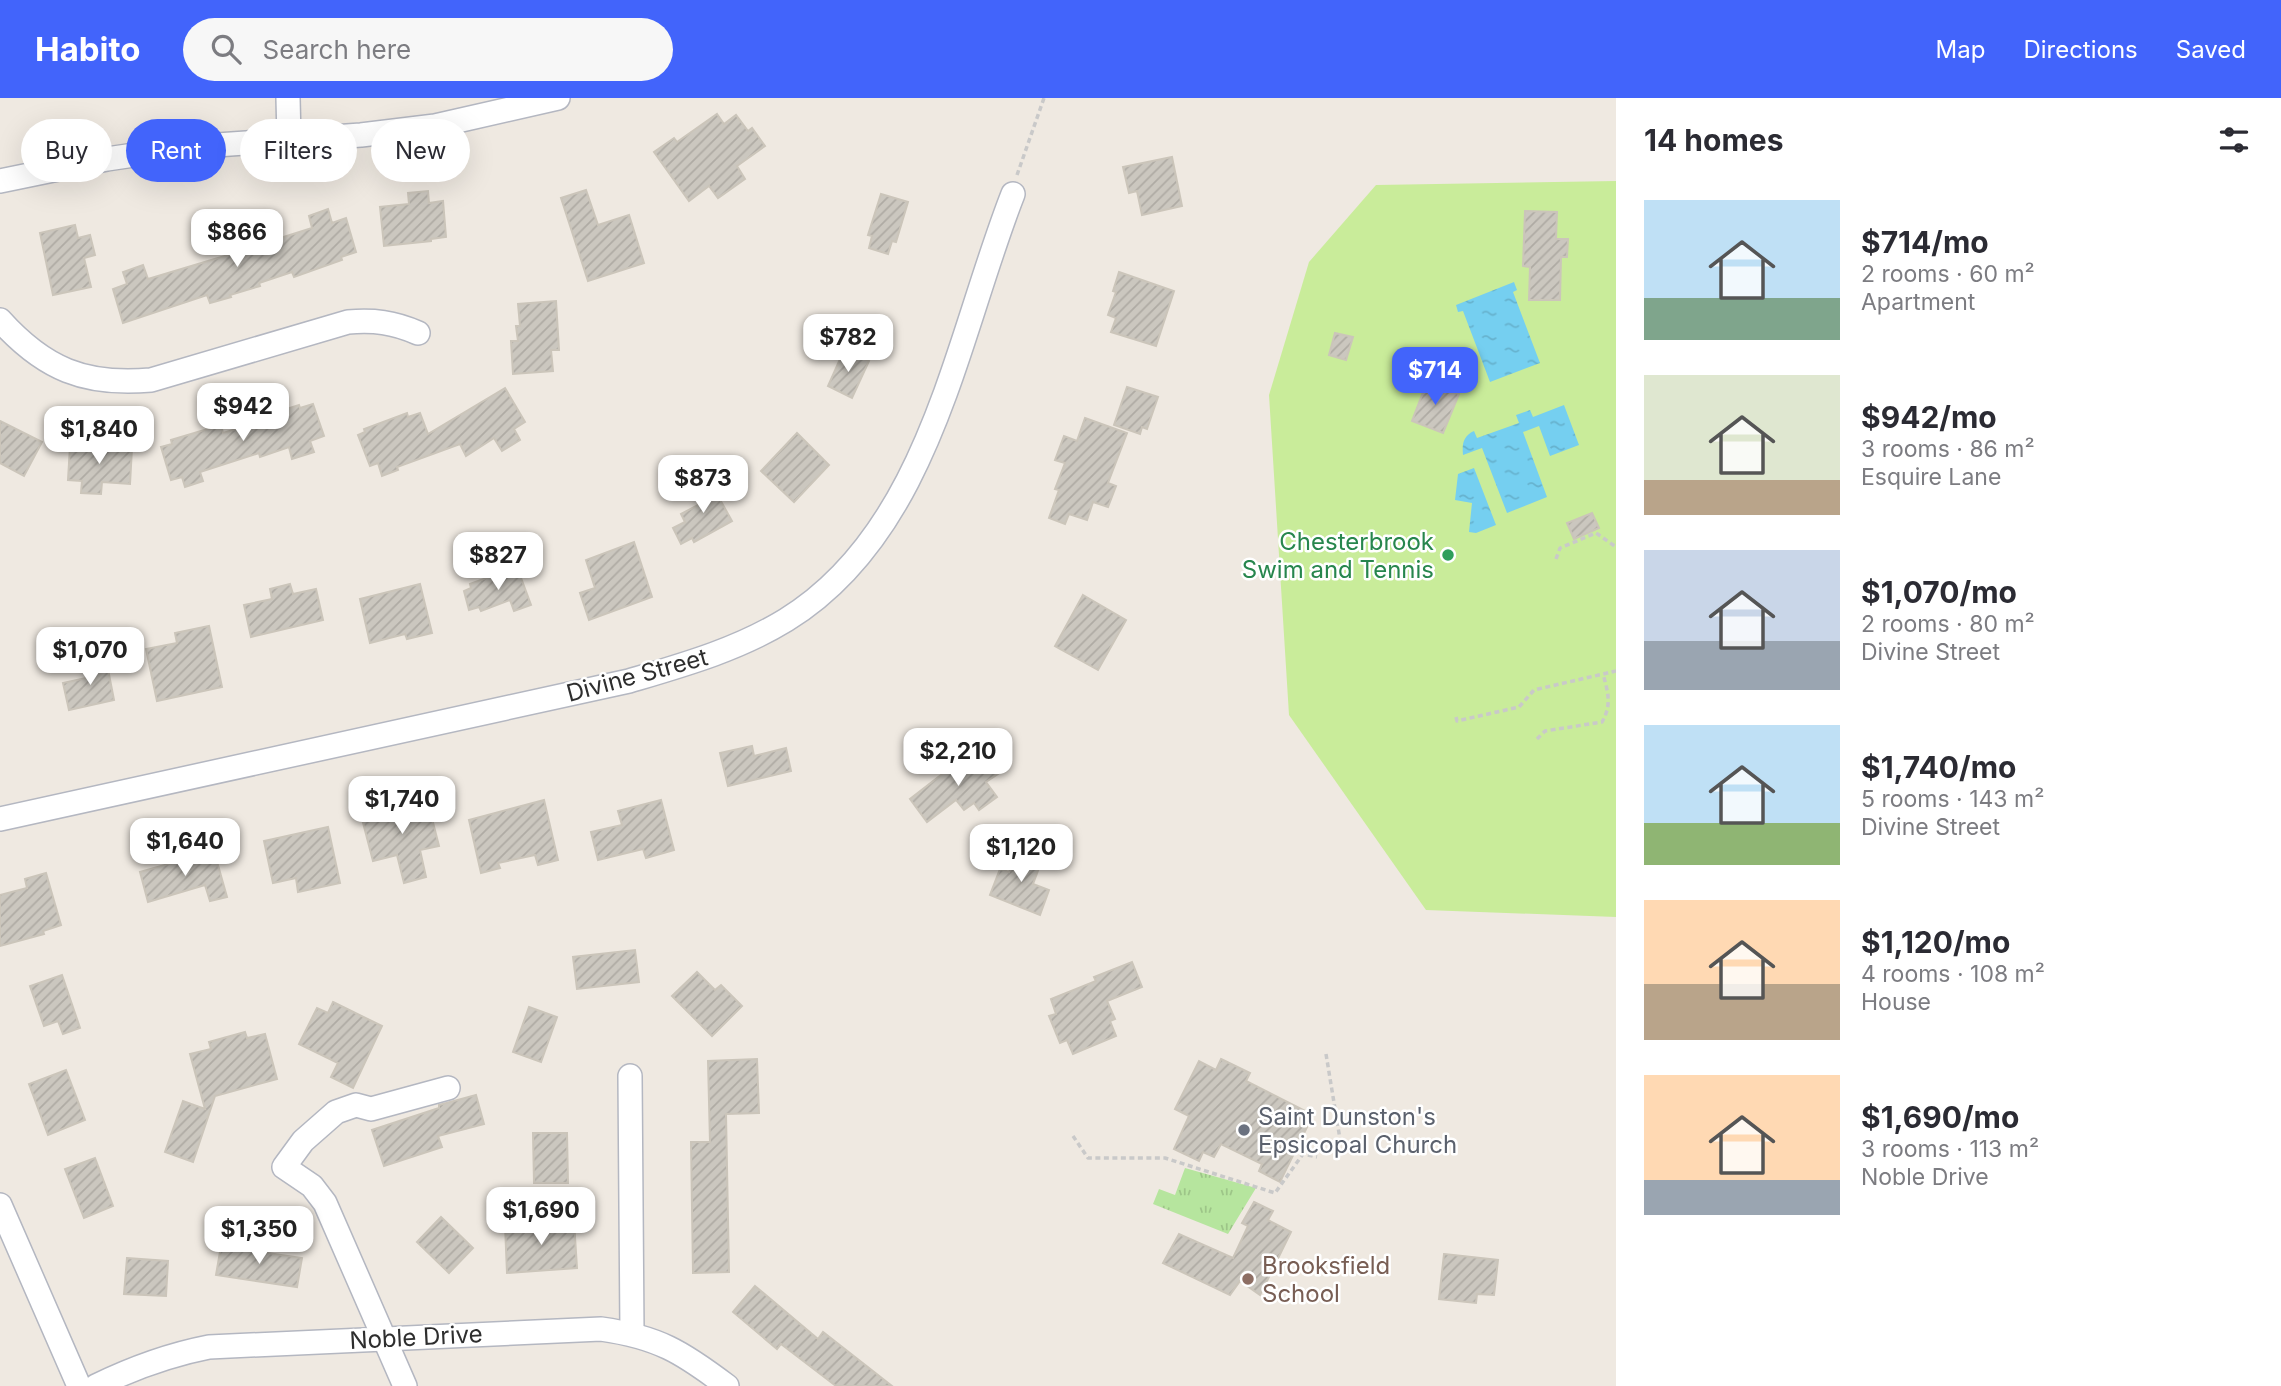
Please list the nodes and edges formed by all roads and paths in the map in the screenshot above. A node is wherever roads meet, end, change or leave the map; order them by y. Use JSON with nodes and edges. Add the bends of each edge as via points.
{"nodes":[{"id":1,"x":288,"y":98,"type":"edge"},
{"id":2,"x":558,"y":98,"type":"edge"},
{"id":3,"x":1044,"y":98,"type":"edge"},
{"id":4,"x":289,"y":119,"type":"edge"},
{"id":5,"x":357,"y":135,"type":"edge"},
{"id":6,"x":240,"y":143,"type":"edge"},
{"id":7,"x":0,"y":181,"type":"edge"},
{"id":8,"x":1013,"y":194,"type":"joint"},
{"id":9,"x":0,"y":320,"type":"edge"},
{"id":10,"x":418,"y":333,"type":"dead end"},
{"id":11,"x":1616,"y":547,"type":"edge"},
{"id":12,"x":1556,"y":559,"type":"dead end"},
{"id":13,"x":1616,"y":671,"type":"edge"},
{"id":14,"x":1604,"y":674,"type":"junction"},
{"id":15,"x":1456,"y":717,"type":"dead end"},
{"id":16,"x":1537,"y":739,"type":"dead end"},
{"id":17,"x":0,"y":819,"type":"edge"},
{"id":18,"x":1326,"y":1054,"type":"dead end"},
{"id":19,"x":630,"y":1076,"type":"dead end"},
{"id":20,"x":448,"y":1088,"type":"dead end"},
{"id":21,"x":1073,"y":1136,"type":"dead end"},
{"id":22,"x":1340,"y":1139,"type":"dead end"},
{"id":23,"x":1317,"y":1157,"type":"dead end"},
{"id":24,"x":0,"y":1205,"type":"edge"},
{"id":25,"x":632,"y":1333,"type":"junction"},
{"id":26,"x":385,"y":1338,"type":"junction"},
{"id":27,"x":79,"y":1386,"type":"edge"},
{"id":28,"x":96,"y":1386,"type":"edge"},
{"id":29,"x":405,"y":1386,"type":"edge"},
{"id":30,"x":727,"y":1386,"type":"edge"}],
"edges":[{"from":1,"to":4,"type":"street"},
{"from":2,"to":5,"type":"street","via":[[435,126]]},
{"from":3,"to":8,"type":"path"},
{"from":6,"to":7,"type":"street","via":[[107,159]]},
{"from":8,"to":17,"type":"street","name":"Divine Street","via":[[944,395],[890,514],[844,575],[786,620],[702,660],[629,681]]},
{"from":9,"to":10,"type":"street","via":[[43,360],[70,373],[125,382],[151,380],[348,322],[396,323]]},
{"from":11,"to":12,"type":"path","via":[[1595,533],[1560,548]]},
{"from":13,"to":14,"type":"path"},
{"from":14,"to":15,"type":"path","via":[[1534,690],[1519,708],[1457,721]]},
{"from":14,"to":16,"type":"path","via":[[1609,710],[1602,722],[1545,731]]},
{"from":18,"to":22,"type":"path"},
{"from":19,"to":25,"type":"street"},
{"from":20,"to":26,"type":"street","via":[[371,1109],[356,1105],[336,1112],[303,1141],[284,1167],[312,1186],[326,1203]]},
{"from":21,"to":23,"type":"path","via":[[1088,1158],[1165,1158],[1275,1193],[1303,1154]]},
{"from":24,"to":27,"type":"street"},
{"from":25,"to":26,"type":"street","name":"Noble Drive","via":[[601,1329]]},
{"from":25,"to":30,"type":"street","name":"Noble Drive","via":[[687,1356]]},
{"from":26,"to":28,"type":"street","name":"Noble Drive","via":[[209,1347],[138,1366]]},
{"from":26,"to":29,"type":"street"}]}
